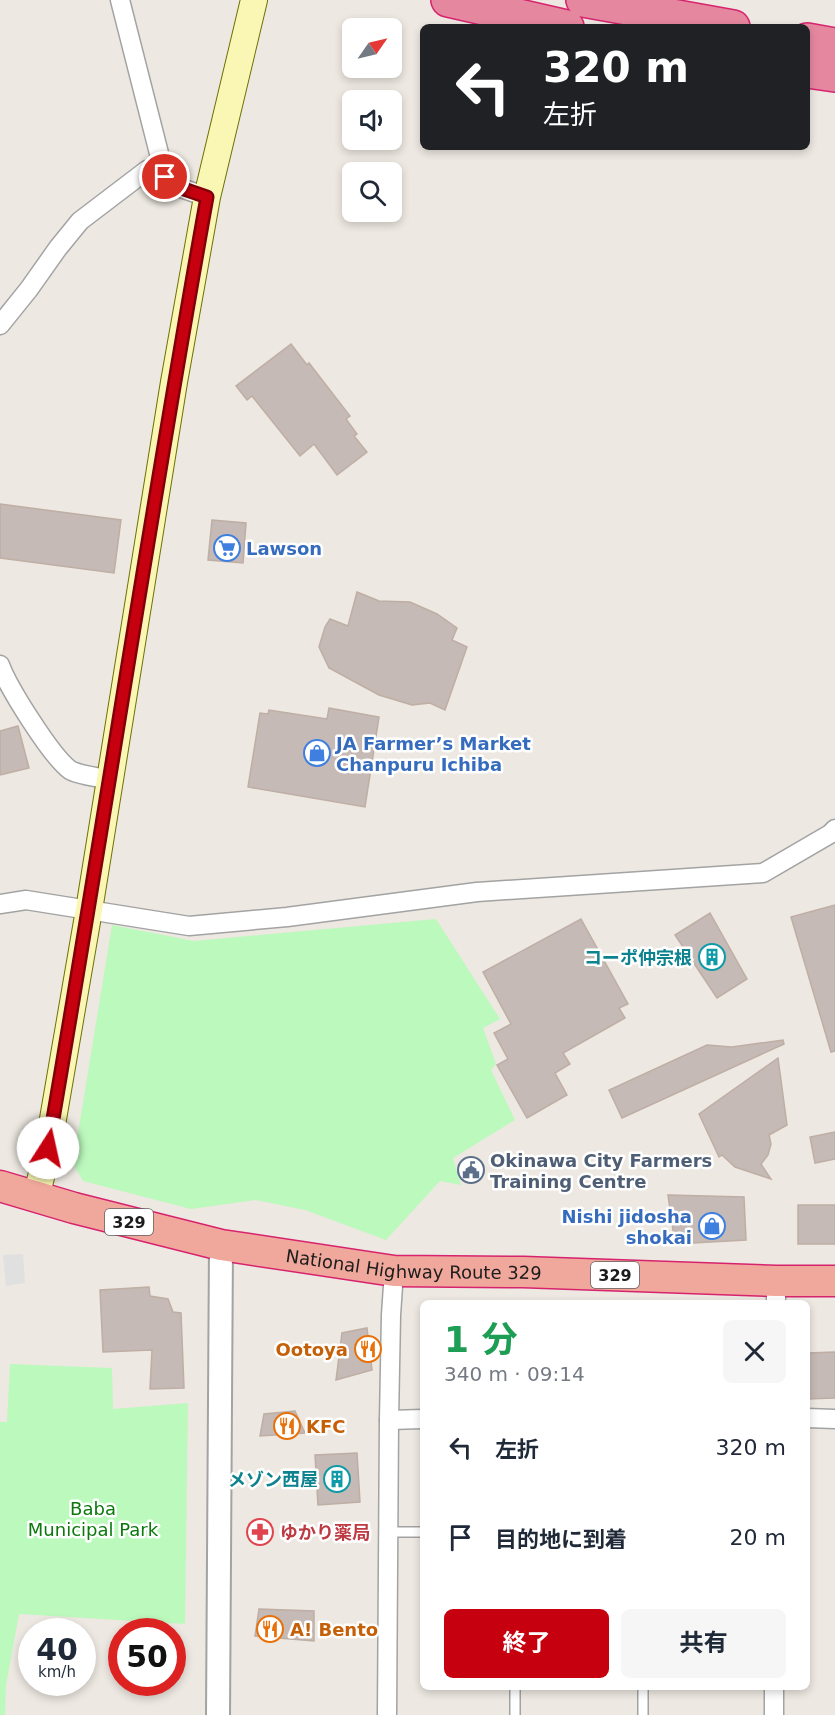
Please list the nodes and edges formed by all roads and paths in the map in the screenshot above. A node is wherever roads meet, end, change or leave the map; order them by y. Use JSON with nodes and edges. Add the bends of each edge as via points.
{"nodes":[{"id":1,"x":120,"y":0,"type":"edge"},
{"id":2,"x":254,"y":0,"type":"edge"},
{"id":3,"x":448,"y":0,"type":"edge"},
{"id":4,"x":583,"y":0,"type":"edge"},
{"id":5,"x":554,"y":24,"type":"edge"},
{"id":6,"x":716,"y":24,"type":"edge"},
{"id":7,"x":810,"y":41,"type":"edge"},
{"id":8,"x":835,"y":45,"type":"edge"},
{"id":9,"x":810,"y":71,"type":"edge"},
{"id":10,"x":835,"y":75,"type":"edge"},
{"id":11,"x":165,"y":177,"type":"junction"},
{"id":12,"x":207,"y":197,"type":"junction"},
{"id":13,"x":0,"y":325,"type":"edge"},
{"id":14,"x":0,"y":668,"type":"edge"},
{"id":15,"x":110,"y":780,"type":"junction"},
{"id":16,"x":835,"y":829,"type":"edge"},
{"id":17,"x":0,"y":904,"type":"edge"},
{"id":18,"x":89,"y":910,"type":"junction"},
{"id":19,"x":0,"y":1186,"type":"edge"},
{"id":20,"x":36,"y":1198,"type":"junction"},
{"id":21,"x":221,"y":1245,"type":"junction"},
{"id":22,"x":394,"y":1271,"type":"junction"},
{"id":23,"x":835,"y":1281,"type":"edge"},
{"id":24,"x":776,"y":1292,"type":"edge"},
{"id":25,"x":810,"y":1418,"type":"edge"},
{"id":26,"x":420,"y":1419,"type":"edge"},
{"id":27,"x":835,"y":1419,"type":"edge"},
{"id":28,"x":389,"y":1420,"type":"junction"},
{"id":29,"x":388,"y":1532,"type":"junction"},
{"id":30,"x":420,"y":1532,"type":"edge"},
{"id":31,"x":515,"y":1690,"type":"edge"},
{"id":32,"x":643,"y":1690,"type":"edge"},
{"id":33,"x":774,"y":1690,"type":"edge"},
{"id":34,"x":218,"y":1715,"type":"edge"},
{"id":35,"x":387,"y":1715,"type":"edge"},
{"id":36,"x":515,"y":1715,"type":"edge"},
{"id":37,"x":643,"y":1715,"type":"edge"},
{"id":38,"x":774,"y":1715,"type":"edge"}],
"edges":[{"from":1,"to":11,"type":"street"},
{"from":2,"to":12,"type":"main road"},
{"from":3,"to":5,"type":"highway"},
{"from":4,"to":6,"type":"highway"},
{"from":7,"to":8,"type":"highway"},
{"from":9,"to":10,"type":"highway"},
{"from":11,"to":12,"type":"street","via":[[181,188]]},
{"from":11,"to":13,"type":"street","via":[[147,170],[80,221]]},
{"from":12,"to":15,"type":"main road"},
{"from":14,"to":15,"type":"street","via":[[60,762],[72,771]]},
{"from":15,"to":18,"type":"main road"},
{"from":16,"to":18,"type":"street","via":[[763,873],[477,892],[189,926]]},
{"from":17,"to":18,"type":"street","via":[[26,900]]},
{"from":18,"to":20,"type":"main road"},
{"from":19,"to":20,"type":"highway","name":"National Highway Route 329","number":"329"},
{"from":20,"to":21,"type":"highway","name":"National Highway Route 329","number":"329"},
{"from":21,"to":22,"type":"highway","name":"National Highway Route 329","number":"329"},
{"from":21,"to":34,"type":"street"},
{"from":22,"to":24,"type":"highway","name":"National Highway Route 329","number":"329","via":[[523,1272]]},
{"from":22,"to":28,"type":"street"},
{"from":23,"to":24,"type":"highway","name":"National Highway Route 329","number":"329"},
{"from":25,"to":27,"type":"street"},
{"from":26,"to":28,"type":"street"},
{"from":28,"to":29,"type":"street"},
{"from":29,"to":30,"type":"lane"},
{"from":29,"to":35,"type":"street"},
{"from":31,"to":36,"type":"lane"},
{"from":32,"to":37,"type":"lane"},
{"from":33,"to":38,"type":"street"}]}
